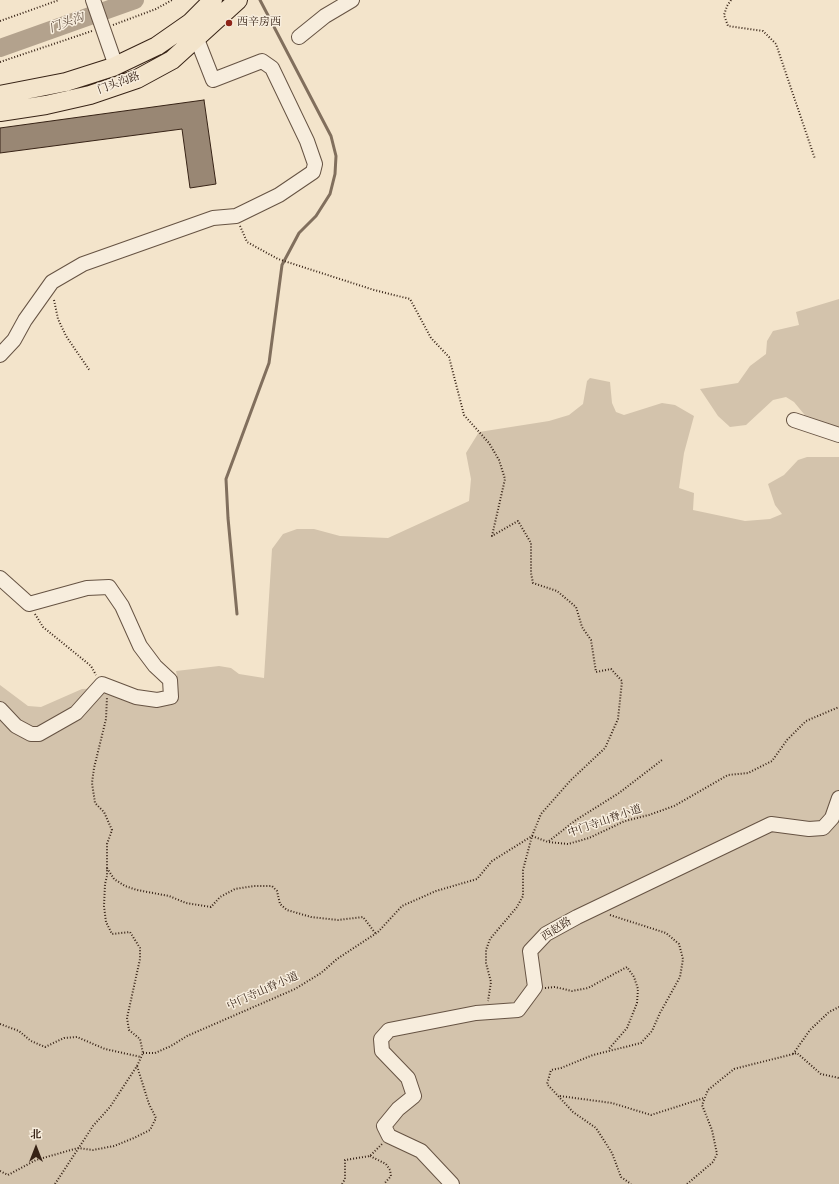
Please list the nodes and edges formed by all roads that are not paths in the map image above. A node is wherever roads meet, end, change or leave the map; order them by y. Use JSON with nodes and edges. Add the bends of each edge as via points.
{"nodes":[{"id":1,"x":93,"y":0,"type":"edge"},
{"id":2,"x":213,"y":0,"type":"edge"},
{"id":3,"x":238,"y":0,"type":"edge"},
{"id":4,"x":352,"y":0,"type":"edge"},
{"id":5,"x":194,"y":30,"type":"junction"},
{"id":6,"x":299,"y":37,"type":"dead end"},
{"id":7,"x":116,"y":66,"type":"junction"},
{"id":8,"x":0,"y":95,"type":"edge"},
{"id":9,"x":0,"y":112,"type":"edge"},
{"id":10,"x":0,"y":355,"type":"edge"},
{"id":11,"x":794,"y":420,"type":"dead end"},
{"id":12,"x":839,"y":435,"type":"edge"},
{"id":13,"x":0,"y":578,"type":"edge"},
{"id":14,"x":0,"y":709,"type":"edge"},
{"id":15,"x":839,"y":798,"type":"edge"},
{"id":16,"x":452,"y":1184,"type":"edge"}],
"edges":[{"from":1,"to":7,"type":"street"},
{"from":2,"to":5,"type":"main road","name":"门头沟路"},
{"from":3,"to":5,"type":"main road","name":"门头沟路"},
{"from":4,"to":6,"type":"street","via":[[325,16]]},
{"from":5,"to":7,"type":"main road","name":"门头沟路"},
{"from":5,"to":9,"type":"main road","name":"门头沟路","via":[[172,60],[137,79],[90,94]]},
{"from":5,"to":10,"type":"street","via":[[213,80],[262,61],[272,68],[307,141],[315,164],[313,172],[279,195],[236,216],[213,218],[83,264],[52,282],[14,340]]},
{"from":7,"to":8,"type":"main road","name":"门头沟路","via":[[66,82]]},
{"from":11,"to":12,"type":"street"},
{"from":13,"to":14,"type":"street","via":[[29,604],[87,588],[108,587],[122,606],[140,646],[170,680],[171,697],[157,700],[136,697],[102,684],[76,713],[39,734],[31,734],[16,726]]},
{"from":15,"to":16,"type":"street","name":"西赵路","via":[[832,818],[823,828],[809,829],[772,824],[546,934],[530,951],[535,987],[518,1010],[476,1013],[389,1030],[381,1039],[382,1051],[408,1078],[414,1096],[398,1109],[384,1126],[389,1136],[421,1151]]}]}
